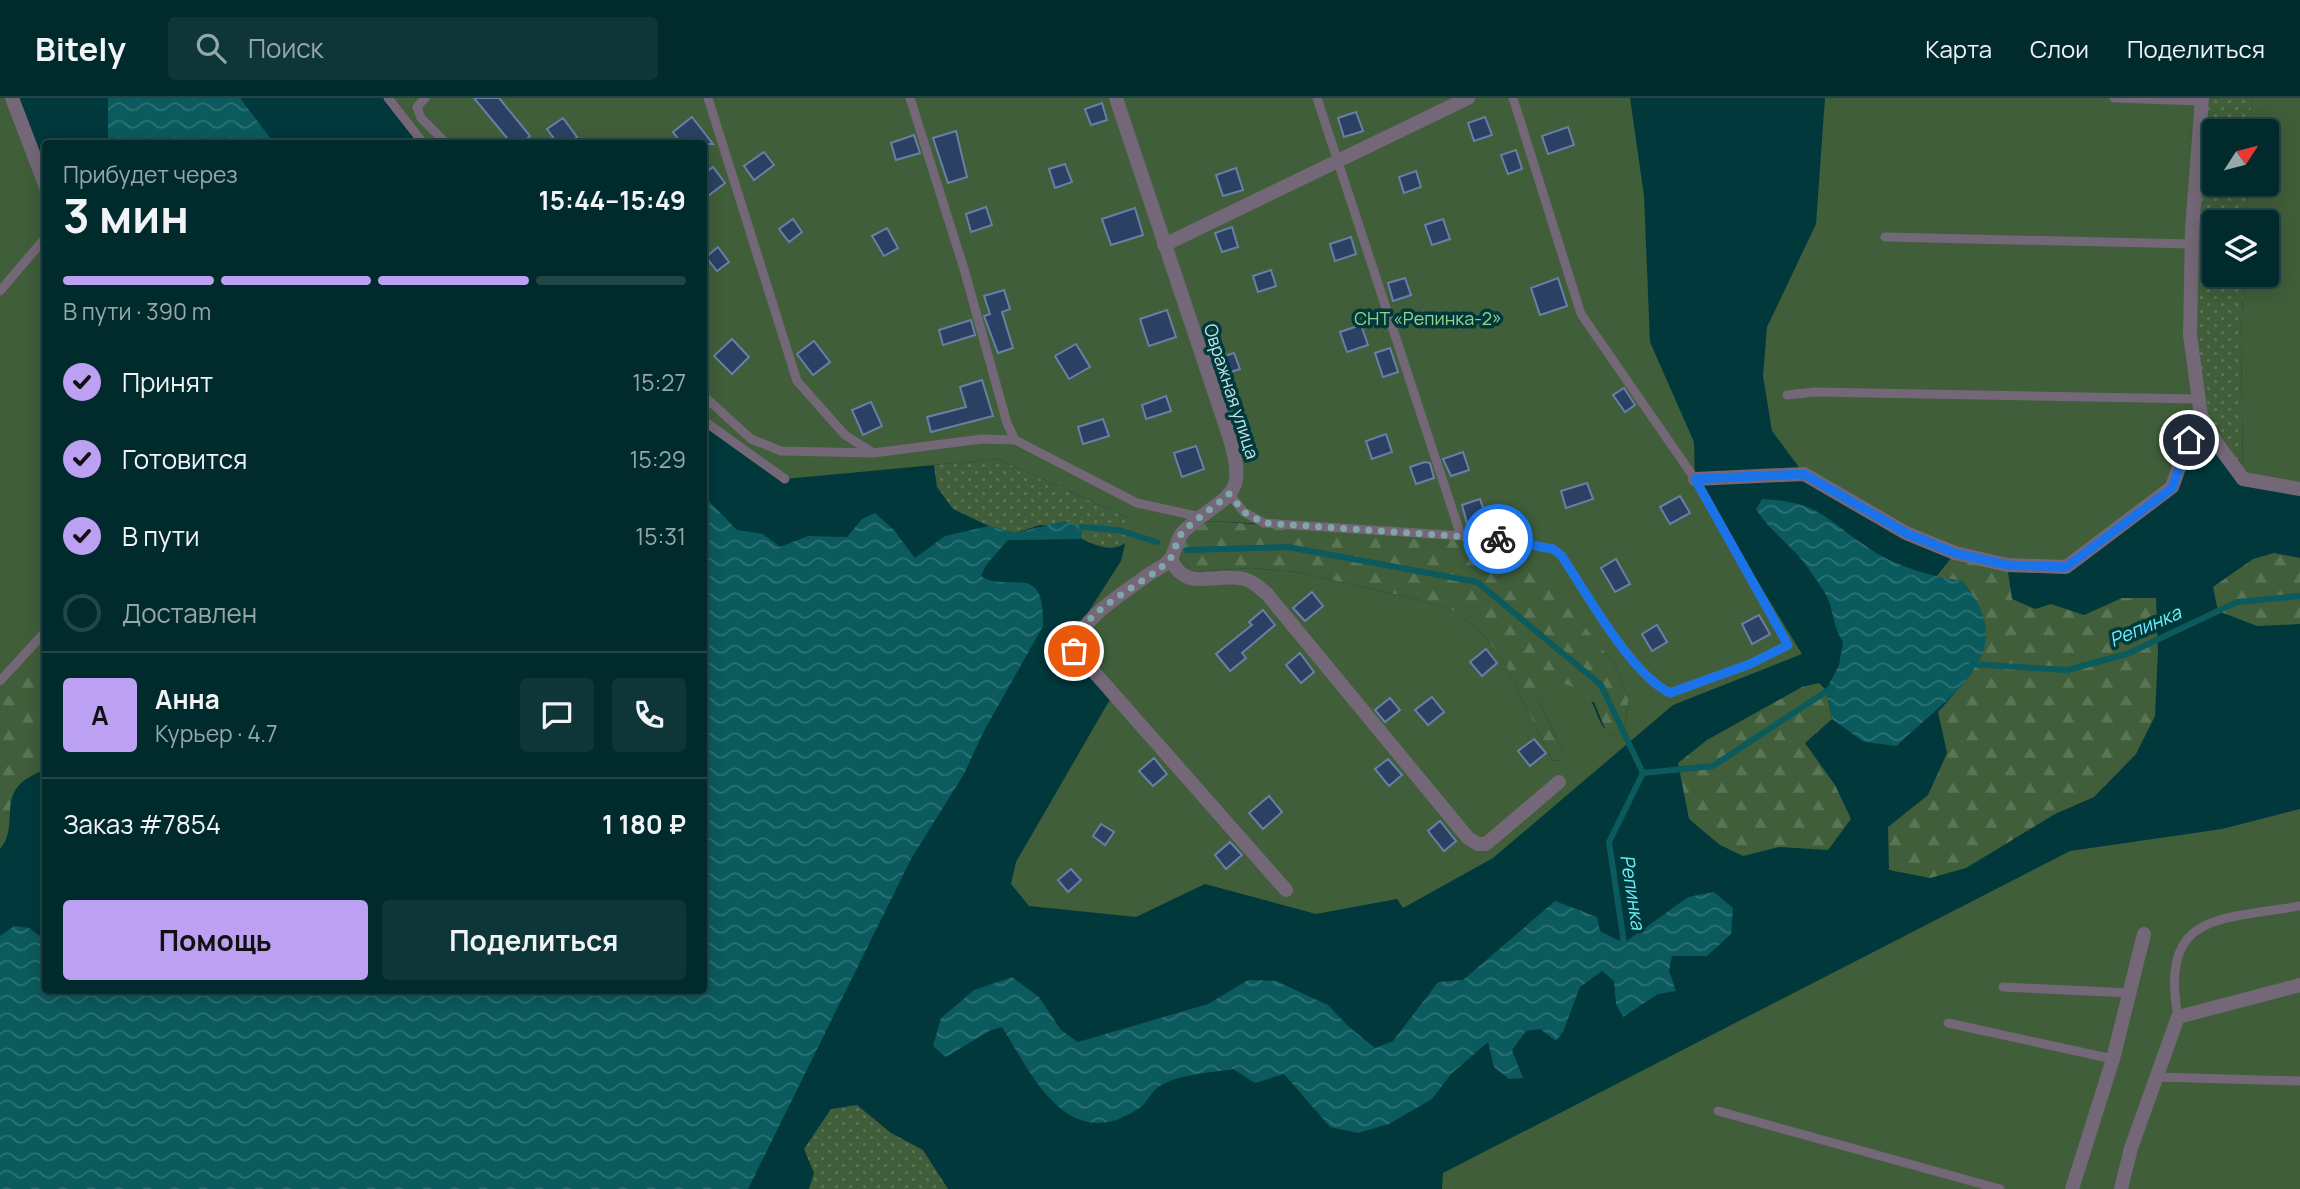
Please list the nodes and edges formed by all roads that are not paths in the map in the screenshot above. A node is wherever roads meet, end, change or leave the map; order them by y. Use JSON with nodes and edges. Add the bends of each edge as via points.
{"nodes":[{"id":1,"x":12,"y":98,"type":"edge"},
{"id":2,"x":388,"y":98,"type":"edge"},
{"id":3,"x":425,"y":98,"type":"edge"},
{"id":4,"x":708,"y":98,"type":"edge"},
{"id":5,"x":910,"y":98,"type":"edge"},
{"id":6,"x":1116,"y":98,"type":"edge"},
{"id":7,"x":1317,"y":98,"type":"edge"},
{"id":8,"x":1468,"y":98,"type":"edge"},
{"id":9,"x":1513,"y":98,"type":"edge"},
{"id":10,"x":2114,"y":98,"type":"edge"},
{"id":11,"x":2201,"y":100,"type":"edge"},
{"id":12,"x":421,"y":140,"type":"edge"},
{"id":13,"x":443,"y":140,"type":"edge"},
{"id":14,"x":1336,"y":160,"type":"junction"},
{"id":15,"x":42,"y":177,"type":"edge"},
{"id":16,"x":1885,"y":237,"type":"dead end"},
{"id":17,"x":42,"y":242,"type":"edge"},
{"id":18,"x":2192,"y":244,"type":"junction"},
{"id":19,"x":1164,"y":245,"type":"junction"},
{"id":20,"x":0,"y":291,"type":"edge"},
{"id":21,"x":1787,"y":395,"type":"dead end"},
{"id":22,"x":707,"y":399,"type":"edge"},
{"id":23,"x":2198,"y":399,"type":"junction"},
{"id":24,"x":707,"y":423,"type":"edge"},
{"id":25,"x":2202,"y":423,"type":"junction"},
{"id":26,"x":1015,"y":440,"type":"junction"},
{"id":27,"x":873,"y":453,"type":"junction"},
{"id":28,"x":785,"y":478,"type":"dead end"},
{"id":29,"x":1695,"y":479,"type":"junction"},
{"id":30,"x":2300,"y":489,"type":"edge"},
{"id":31,"x":1229,"y":494,"type":"junction"},
{"id":32,"x":1203,"y":517,"type":"junction"},
{"id":33,"x":1461,"y":536,"type":"junction"},
{"id":34,"x":1171,"y":559,"type":"junction"},
{"id":35,"x":42,"y":635,"type":"edge"},
{"id":36,"x":0,"y":681,"type":"edge"},
{"id":37,"x":1559,"y":782,"type":"dead end"},
{"id":38,"x":1286,"y":890,"type":"dead end"},
{"id":39,"x":2300,"y":906,"type":"edge"},
{"id":40,"x":2144,"y":934,"type":"dead end"},
{"id":41,"x":2300,"y":985,"type":"edge"},
{"id":42,"x":2003,"y":987,"type":"dead end"},
{"id":43,"x":2130,"y":993,"type":"junction"},
{"id":44,"x":2178,"y":1017,"type":"junction"},
{"id":45,"x":1948,"y":1023,"type":"dead end"},
{"id":46,"x":2113,"y":1059,"type":"junction"},
{"id":47,"x":2157,"y":1077,"type":"junction"},
{"id":48,"x":2300,"y":1081,"type":"edge"},
{"id":49,"x":1718,"y":1111,"type":"dead end"},
{"id":50,"x":2000,"y":1189,"type":"edge"},
{"id":51,"x":2072,"y":1189,"type":"edge"},
{"id":52,"x":2121,"y":1189,"type":"edge"}],
"edges":[{"from":1,"to":15,"type":"street"},
{"from":2,"to":12,"type":"lane"},
{"from":3,"to":13,"type":"lane","via":[[417,107],[421,118]]},
{"from":4,"to":27,"type":"lane","via":[[797,381],[845,435]]},
{"from":5,"to":26,"type":"lane"},
{"from":6,"to":19,"type":"street","name":"Овражная улица"},
{"from":7,"to":14,"type":"lane"},
{"from":8,"to":14,"type":"street"},
{"from":9,"to":29,"type":"lane","via":[[1581,314]]},
{"from":10,"to":11,"type":"lane"},
{"from":11,"to":18,"type":"street"},
{"from":14,"to":19,"type":"street"},
{"from":14,"to":33,"type":"lane"},
{"from":16,"to":18,"type":"lane"},
{"from":17,"to":20,"type":"lane"},
{"from":18,"to":23,"type":"street","via":[[2190,335]]},
{"from":19,"to":31,"type":"street","name":"Овражная улица","via":[[1238,465],[1238,480]]},
{"from":21,"to":23,"type":"lane"},
{"from":22,"to":27,"type":"lane","via":[[751,439],[781,451]]},
{"from":23,"to":25,"type":"street"},
{"from":24,"to":28,"type":"lane"},
{"from":25,"to":29,"type":"street","via":[[2189,440],[2172,488],[2066,567],[2007,565],[1955,553],[1906,533],[1804,474]]},
{"from":25,"to":30,"type":"street","via":[[2243,479]]},
{"from":26,"to":27,"type":"lane","via":[[982,439]]},
{"from":26,"to":32,"type":"lane","via":[[1137,503]]},
{"from":29,"to":33,"type":"lane","via":[[1788,645],[1670,693],[1655,685],[1631,659],[1561,555],[1553,549],[1496,538]]},
{"from":31,"to":32,"type":"street"},
{"from":31,"to":33,"type":"lane","via":[[1244,512],[1264,523]]},
{"from":32,"to":34,"type":"street","via":[[1184,531]]},
{"from":34,"to":37,"type":"street","via":[[1184,577],[1243,579],[1267,594],[1468,838],[1478,844],[1486,844]]},
{"from":34,"to":38,"type":"street","via":[[1102,609],[1075,643],[1074,651]]},
{"from":35,"to":36,"type":"lane"},
{"from":39,"to":44,"type":"lane","via":[[2223,919],[2194,929],[2182,942],[2174,964],[2172,986]]},
{"from":40,"to":43,"type":"street"},
{"from":41,"to":44,"type":"street"},
{"from":42,"to":43,"type":"lane"},
{"from":43,"to":46,"type":"street"},
{"from":44,"to":47,"type":"street"},
{"from":45,"to":46,"type":"lane"},
{"from":46,"to":51,"type":"street"},
{"from":47,"to":48,"type":"lane"},
{"from":47,"to":52,"type":"street"},
{"from":49,"to":50,"type":"lane"}]}
